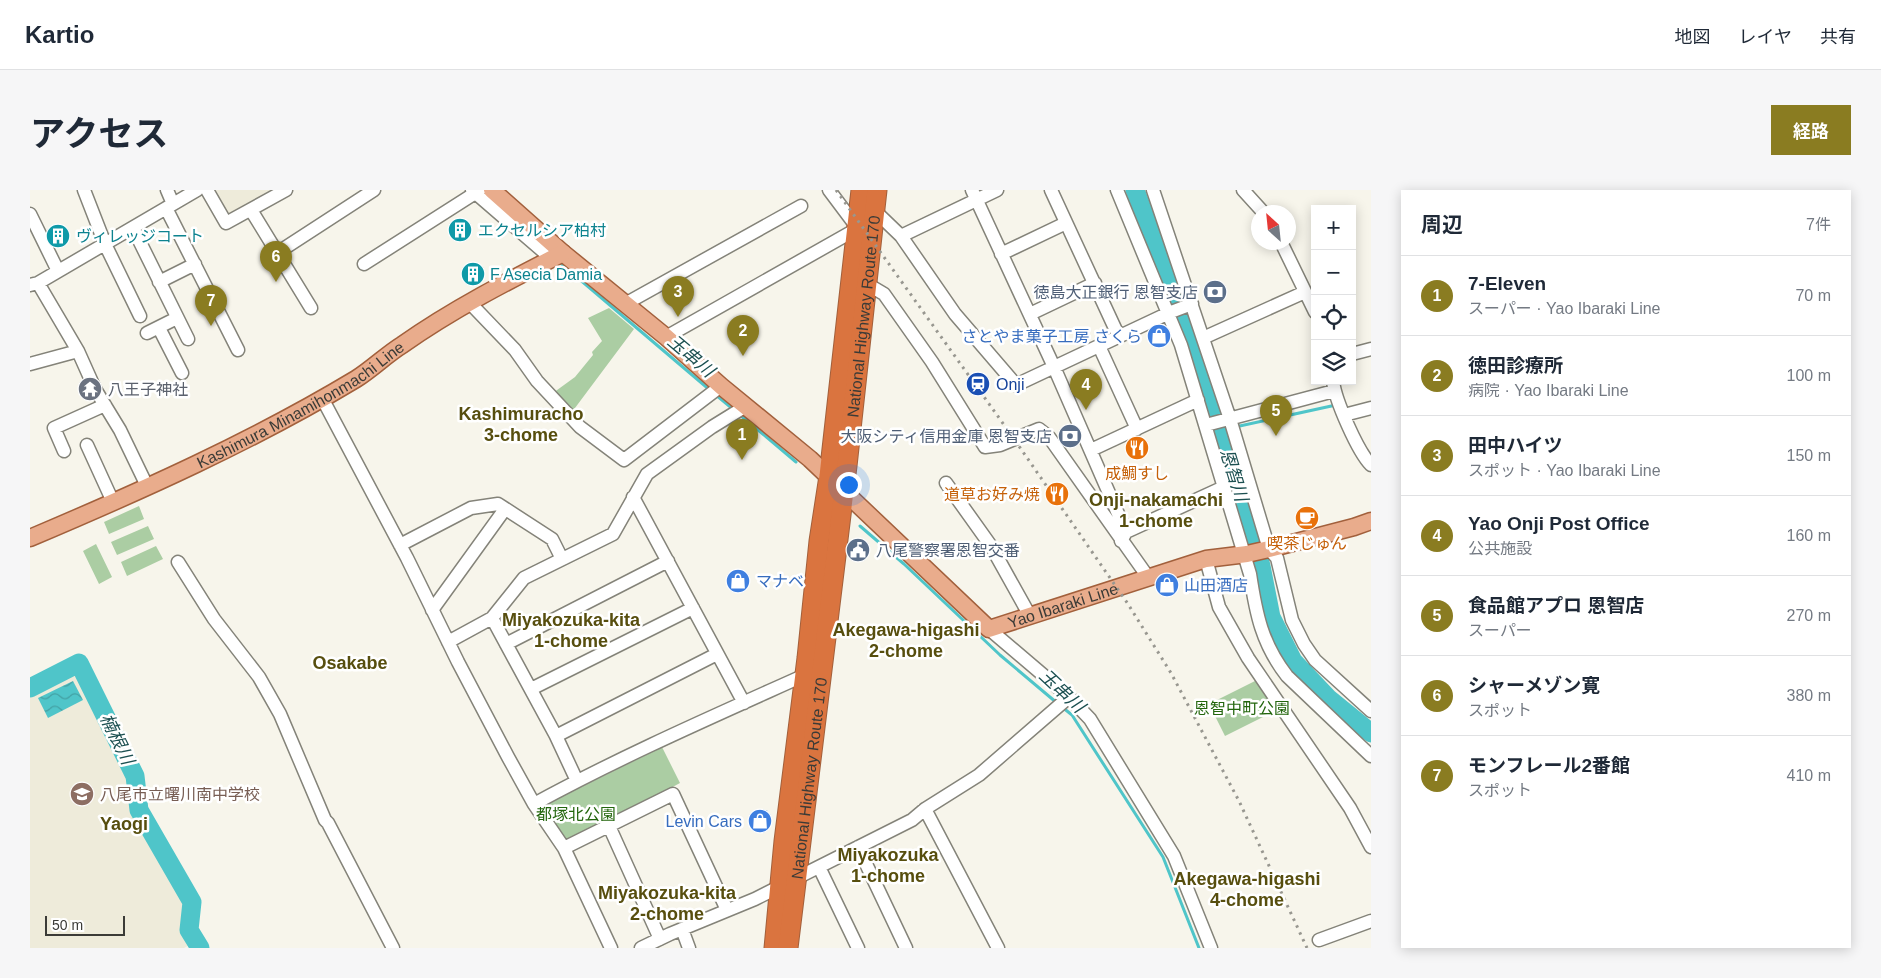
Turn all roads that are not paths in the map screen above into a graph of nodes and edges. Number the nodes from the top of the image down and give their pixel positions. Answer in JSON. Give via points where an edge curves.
{"nodes":[{"id":1,"x":84,"y":190,"type":"edge"},
{"id":2,"x":167,"y":190,"type":"edge"},
{"id":3,"x":196,"y":190,"type":"edge"},
{"id":4,"x":207,"y":190,"type":"edge"},
{"id":5,"x":286,"y":190,"type":"edge"},
{"id":6,"x":374,"y":190,"type":"edge"},
{"id":7,"x":829,"y":190,"type":"edge"},
{"id":8,"x":877,"y":190,"type":"edge"},
{"id":9,"x":997,"y":190,"type":"edge"},
{"id":10,"x":1051,"y":190,"type":"edge"},
{"id":11,"x":1117,"y":190,"type":"edge"},
{"id":12,"x":1152,"y":190,"type":"edge"},
{"id":13,"x":1243,"y":190,"type":"edge"},
{"id":14,"x":480,"y":191,"type":"edge"},
{"id":15,"x":858,"y":192,"type":"edge"},
{"id":16,"x":974,"y":195,"type":"edge"},
{"id":17,"x":1257,"y":205,"type":"edge"},
{"id":18,"x":170,"y":206,"type":"junction"},
{"id":19,"x":801,"y":206,"type":"dead end"},
{"id":20,"x":251,"y":210,"type":"junction"},
{"id":21,"x":875,"y":211,"type":"junction"},
{"id":22,"x":30,"y":214,"type":"edge"},
{"id":23,"x":1066,"y":223,"type":"junction"},
{"id":24,"x":133,"y":228,"type":"junction"},
{"id":25,"x":855,"y":228,"type":"junction"},
{"id":26,"x":901,"y":236,"type":"junction"},
{"id":27,"x":105,"y":244,"type":"junction"},
{"id":28,"x":1285,"y":250,"type":"edge"},
{"id":29,"x":277,"y":253,"type":"junction"},
{"id":30,"x":1001,"y":254,"type":"junction"},
{"id":31,"x":558,"y":256,"type":"junction"},
{"id":32,"x":194,"y":264,"type":"junction"},
{"id":33,"x":364,"y":264,"type":"dead end"},
{"id":34,"x":58,"y":271,"type":"junction"},
{"id":35,"x":859,"y":280,"type":"junction"},
{"id":36,"x":159,"y":282,"type":"junction"},
{"id":37,"x":1095,"y":283,"type":"junction"},
{"id":38,"x":34,"y":284,"type":"edge"},
{"id":39,"x":1305,"y":292,"type":"junction"},
{"id":40,"x":469,"y":302,"type":"junction"},
{"id":41,"x":625,"y":304,"type":"junction"},
{"id":42,"x":1192,"y":304,"type":"junction"},
{"id":43,"x":1311,"y":304,"type":"edge"},
{"id":44,"x":311,"y":308,"type":"dead end"},
{"id":45,"x":1169,"y":313,"type":"junction"},
{"id":46,"x":1030,"y":314,"type":"junction"},
{"id":47,"x":140,"y":316,"type":"dead end"},
{"id":48,"x":177,"y":318,"type":"junction"},
{"id":49,"x":666,"y":337,"type":"junction"},
{"id":50,"x":1119,"y":337,"type":"junction"},
{"id":51,"x":1203,"y":338,"type":"junction"},
{"id":52,"x":188,"y":339,"type":"dead end"},
{"id":53,"x":1099,"y":346,"type":"junction"},
{"id":54,"x":1371,"y":349,"type":"edge"},
{"id":55,"x":238,"y":350,"type":"dead end"},
{"id":56,"x":78,"y":351,"type":"junction"},
{"id":57,"x":1356,"y":353,"type":"edge"},
{"id":58,"x":30,"y":364,"type":"edge"},
{"id":59,"x":1054,"y":367,"type":"junction"},
{"id":60,"x":182,"y":373,"type":"dead end"},
{"id":61,"x":721,"y":386,"type":"junction"},
{"id":62,"x":1334,"y":386,"type":"edge"},
{"id":63,"x":322,"y":398,"type":"junction"},
{"id":64,"x":1198,"y":400,"type":"junction"},
{"id":65,"x":105,"y":405,"type":"junction"},
{"id":66,"x":746,"y":406,"type":"junction"},
{"id":67,"x":1371,"y":408,"type":"edge"},
{"id":68,"x":1344,"y":415,"type":"junction"},
{"id":69,"x":1230,"y":419,"type":"junction"},
{"id":70,"x":1207,"y":425,"type":"junction"},
{"id":71,"x":1137,"y":429,"type":"junction"},
{"id":72,"x":87,"y":445,"type":"dead end"},
{"id":73,"x":1091,"y":450,"type":"junction"},
{"id":74,"x":64,"y":451,"type":"dead end"},
{"id":75,"x":1371,"y":465,"type":"edge"},
{"id":76,"x":829,"y":476,"type":"junction"},
{"id":77,"x":946,"y":483,"type":"dead end"},
{"id":78,"x":146,"y":486,"type":"junction"},
{"id":79,"x":1224,"y":487,"type":"junction"},
{"id":80,"x":843,"y":491,"type":"junction"},
{"id":81,"x":634,"y":497,"type":"junction"},
{"id":82,"x":113,"y":502,"type":"junction"},
{"id":83,"x":505,"y":508,"type":"junction"},
{"id":84,"x":1371,"y":521,"type":"edge"},
{"id":85,"x":1124,"y":536,"type":"junction"},
{"id":86,"x":30,"y":538,"type":"edge"},
{"id":87,"x":400,"y":544,"type":"junction"},
{"id":88,"x":1267,"y":550,"type":"junction"},
{"id":89,"x":1245,"y":554,"type":"junction"},
{"id":90,"x":562,"y":559,"type":"junction"},
{"id":91,"x":1206,"y":559,"type":"junction"},
{"id":92,"x":178,"y":562,"type":"dead end"},
{"id":93,"x":668,"y":562,"type":"junction"},
{"id":94,"x":1148,"y":577,"type":"junction"},
{"id":95,"x":693,"y":608,"type":"junction"},
{"id":96,"x":432,"y":610,"type":"junction"},
{"id":97,"x":1030,"y":616,"type":"junction"},
{"id":98,"x":492,"y":618,"type":"junction"},
{"id":99,"x":989,"y":629,"type":"junction"},
{"id":100,"x":448,"y":642,"type":"junction"},
{"id":101,"x":506,"y":644,"type":"junction"},
{"id":102,"x":717,"y":654,"type":"junction"},
{"id":103,"x":1315,"y":660,"type":"junction"},
{"id":104,"x":805,"y":675,"type":"junction"},
{"id":105,"x":530,"y":689,"type":"junction"},
{"id":106,"x":1069,"y":697,"type":"junction"},
{"id":107,"x":744,"y":703,"type":"junction"},
{"id":108,"x":1371,"y":711,"type":"edge"},
{"id":109,"x":1371,"y":720,"type":"edge"},
{"id":110,"x":556,"y":736,"type":"junction"},
{"id":111,"x":1371,"y":756,"type":"edge"},
{"id":112,"x":577,"y":780,"type":"junction"},
{"id":113,"x":534,"y":804,"type":"junction"},
{"id":114,"x":925,"y":809,"type":"junction"},
{"id":115,"x":609,"y":826,"type":"junction"},
{"id":116,"x":858,"y":847,"type":"junction"},
{"id":117,"x":1371,"y":847,"type":"edge"},
{"id":118,"x":564,"y":848,"type":"junction"},
{"id":119,"x":819,"y":867,"type":"junction"},
{"id":120,"x":798,"y":878,"type":"junction"},
{"id":121,"x":780,"y":886,"type":"junction"},
{"id":122,"x":727,"y":910,"type":"junction"},
{"id":123,"x":1371,"y":920,"type":"edge"},
{"id":124,"x":682,"y":929,"type":"junction"},
{"id":125,"x":660,"y":939,"type":"junction"},
{"id":126,"x":1319,"y":940,"type":"dead end"},
{"id":127,"x":393,"y":948,"type":"edge"},
{"id":128,"x":611,"y":948,"type":"edge"},
{"id":129,"x":641,"y":948,"type":"edge"},
{"id":130,"x":689,"y":948,"type":"edge"},
{"id":131,"x":774,"y":948,"type":"edge"},
{"id":132,"x":788,"y":948,"type":"edge"},
{"id":133,"x":858,"y":948,"type":"edge"},
{"id":134,"x":906,"y":948,"type":"edge"},
{"id":135,"x":998,"y":948,"type":"edge"},
{"id":136,"x":1211,"y":948,"type":"edge"}],
"edges":[{"from":1,"to":27,"type":"street"},
{"from":2,"to":18,"type":"street"},
{"from":3,"to":18,"type":"street"},
{"from":4,"to":20,"type":"street","via":[[226,223]]},
{"from":5,"to":20,"type":"street"},
{"from":6,"to":29,"type":"street"},
{"from":7,"to":25,"type":"street"},
{"from":8,"to":21,"type":"highway","name":"National Highway Route 170"},
{"from":9,"to":16,"type":"street"},
{"from":10,"to":23,"type":"street"},
{"from":11,"to":45,"type":"street"},
{"from":12,"to":42,"type":"street"},
{"from":13,"to":17,"type":"street"},
{"from":14,"to":31,"type":"main road","name":"Yao Ibaraki Line"},
{"from":14,"to":33,"type":"street"},
{"from":15,"to":25,"type":"highway","name":"National Highway Route 170"},
{"from":16,"to":26,"type":"street"},
{"from":16,"to":30,"type":"street"},
{"from":18,"to":24,"type":"street"},
{"from":18,"to":32,"type":"street"},
{"from":19,"to":41,"type":"street"},
{"from":20,"to":29,"type":"street"},
{"from":21,"to":26,"type":"street"},
{"from":21,"to":35,"type":"highway","name":"National Highway Route 170"},
{"from":22,"to":34,"type":"street"},
{"from":23,"to":30,"type":"street"},
{"from":23,"to":37,"type":"street"},
{"from":24,"to":27,"type":"street"},
{"from":24,"to":36,"type":"street"},
{"from":25,"to":35,"type":"highway","name":"National Highway Route 170"},
{"from":25,"to":49,"type":"street"},
{"from":26,"to":59,"type":"street","via":[[955,314],[1016,384]]},
{"from":27,"to":34,"type":"street"},
{"from":27,"to":47,"type":"street"},
{"from":28,"to":39,"type":"street"},
{"from":29,"to":44,"type":"street"},
{"from":30,"to":46,"type":"street"},
{"from":31,"to":40,"type":"main road","name":"Kashimura Minamihonmachi Line"},
{"from":31,"to":41,"type":"main road","name":"Yao Ibaraki Line"},
{"from":32,"to":36,"type":"street"},
{"from":32,"to":55,"type":"street"},
{"from":34,"to":38,"type":"street"},
{"from":35,"to":76,"type":"highway","name":"National Highway Route 170"},
{"from":35,"to":80,"type":"highway","name":"National Highway Route 170"},
{"from":35,"to":85,"type":"street","via":[[884,294],[932,362],[985,447],[1000,445],[1039,429],[1049,437]]},
{"from":36,"to":48,"type":"street"},
{"from":37,"to":46,"type":"street"},
{"from":37,"to":50,"type":"street"},
{"from":38,"to":56,"type":"street"},
{"from":39,"to":43,"type":"street"},
{"from":39,"to":51,"type":"street"},
{"from":40,"to":61,"type":"street","via":[[515,350],[537,381],[580,427],[624,460]]},
{"from":40,"to":63,"type":"main road","name":"Kashimura Minamihonmachi Line","via":[[358,378]]},
{"from":41,"to":49,"type":"main road","name":"Yao Ibaraki Line"},
{"from":42,"to":45,"type":"street"},
{"from":42,"to":51,"type":"street"},
{"from":45,"to":50,"type":"street"},
{"from":45,"to":64,"type":"street"},
{"from":46,"to":59,"type":"street"},
{"from":48,"to":52,"type":"street"},
{"from":48,"to":60,"type":"street","via":[[153,330]]},
{"from":49,"to":61,"type":"main road","name":"Yao Ibaraki Line"},
{"from":50,"to":53,"type":"street"},
{"from":51,"to":69,"type":"street"},
{"from":53,"to":59,"type":"street"},
{"from":53,"to":71,"type":"street"},
{"from":54,"to":57,"type":"street"},
{"from":56,"to":58,"type":"street"},
{"from":56,"to":65,"type":"street"},
{"from":59,"to":73,"type":"street"},
{"from":61,"to":66,"type":"main road","name":"Yao Ibaraki Line"},
{"from":62,"to":68,"type":"street"},
{"from":62,"to":69,"type":"street"},
{"from":63,"to":78,"type":"main road","name":"Kashimura Minamihonmachi Line"},
{"from":63,"to":87,"type":"street"},
{"from":64,"to":70,"type":"street"},
{"from":64,"to":71,"type":"street"},
{"from":65,"to":74,"type":"street","via":[[54,428]]},
{"from":65,"to":78,"type":"street"},
{"from":66,"to":76,"type":"main road","name":"Yao Ibaraki Line"},
{"from":66,"to":81,"type":"street","via":[[646,474]]},
{"from":67,"to":68,"type":"street"},
{"from":68,"to":75,"type":"street","via":[[1364,458]]},
{"from":69,"to":70,"type":"street"},
{"from":69,"to":88,"type":"street"},
{"from":70,"to":79,"type":"street"},
{"from":71,"to":73,"type":"street"},
{"from":72,"to":82,"type":"street"},
{"from":73,"to":85,"type":"street"},
{"from":76,"to":80,"type":"main road","name":"Yao Ibaraki Line"},
{"from":76,"to":104,"type":"highway","name":"National Highway Route 170"},
{"from":77,"to":97,"type":"street","via":[[991,546]]},
{"from":78,"to":82,"type":"main road","name":"Kashimura Minamihonmachi Line"},
{"from":79,"to":85,"type":"street"},
{"from":79,"to":89,"type":"street"},
{"from":80,"to":99,"type":"main road","name":"Yao Ibaraki Line"},
{"from":80,"to":120,"type":"highway","name":"National Highway Route 170"},
{"from":81,"to":90,"type":"street","via":[[612,534]]},
{"from":81,"to":93,"type":"street"},
{"from":82,"to":86,"type":"main road","name":"Kashimura Minamihonmachi Line"},
{"from":83,"to":87,"type":"street","via":[[498,504],[471,508]]},
{"from":83,"to":90,"type":"street","via":[[552,539]]},
{"from":83,"to":96,"type":"street"},
{"from":84,"to":88,"type":"main road","name":"Yao Ibaraki Line"},
{"from":85,"to":94,"type":"street"},
{"from":87,"to":96,"type":"street"},
{"from":88,"to":89,"type":"main road","name":"Yao Ibaraki Line"},
{"from":88,"to":103,"type":"street","via":[[1277,558],[1292,620]]},
{"from":89,"to":91,"type":"main road","name":"Yao Ibaraki Line"},
{"from":89,"to":111,"type":"street","via":[[1256,612],[1276,662]]},
{"from":90,"to":98,"type":"street","via":[[524,578]]},
{"from":91,"to":94,"type":"main road","name":"Yao Ibaraki Line"},
{"from":91,"to":117,"type":"street","via":[[1219,607],[1248,658],[1350,808]]},
{"from":92,"to":127,"type":"street","via":[[214,619],[260,677],[280,714],[325,820]]},
{"from":93,"to":95,"type":"street"},
{"from":93,"to":101,"type":"street"},
{"from":94,"to":97,"type":"main road","name":"Yao Ibaraki Line"},
{"from":95,"to":102,"type":"street"},
{"from":95,"to":105,"type":"street"},
{"from":96,"to":100,"type":"street"},
{"from":97,"to":99,"type":"main road","name":"Yao Ibaraki Line"},
{"from":98,"to":100,"type":"street"},
{"from":98,"to":101,"type":"street"},
{"from":99,"to":106,"type":"street"},
{"from":100,"to":113,"type":"street"},
{"from":101,"to":105,"type":"street"},
{"from":102,"to":107,"type":"street"},
{"from":102,"to":110,"type":"street"},
{"from":103,"to":108,"type":"street"},
{"from":103,"to":109,"type":"street","via":[[1320,673]]},
{"from":104,"to":107,"type":"street"},
{"from":104,"to":121,"type":"highway","name":"National Highway Route 170"},
{"from":105,"to":110,"type":"street"},
{"from":106,"to":114,"type":"street","via":[[979,776]]},
{"from":106,"to":136,"type":"street","via":[[1090,719],[1174,856]]},
{"from":107,"to":112,"type":"street"},
{"from":110,"to":112,"type":"street"},
{"from":112,"to":113,"type":"street"},
{"from":113,"to":118,"type":"street"},
{"from":114,"to":116,"type":"street","via":[[912,820]]},
{"from":114,"to":135,"type":"street"},
{"from":115,"to":118,"type":"street"},
{"from":115,"to":122,"type":"street","via":[[673,794]]},
{"from":115,"to":125,"type":"street"},
{"from":116,"to":119,"type":"street"},
{"from":116,"to":134,"type":"street"},
{"from":118,"to":128,"type":"street"},
{"from":119,"to":120,"type":"street"},
{"from":119,"to":133,"type":"street"},
{"from":120,"to":121,"type":"street"},
{"from":120,"to":132,"type":"highway","name":"National Highway Route 170"},
{"from":121,"to":122,"type":"street"},
{"from":121,"to":131,"type":"highway","name":"National Highway Route 170"},
{"from":122,"to":124,"type":"street"},
{"from":123,"to":126,"type":"street"},
{"from":124,"to":125,"type":"street"},
{"from":124,"to":130,"type":"street"},
{"from":125,"to":129,"type":"street"}]}
